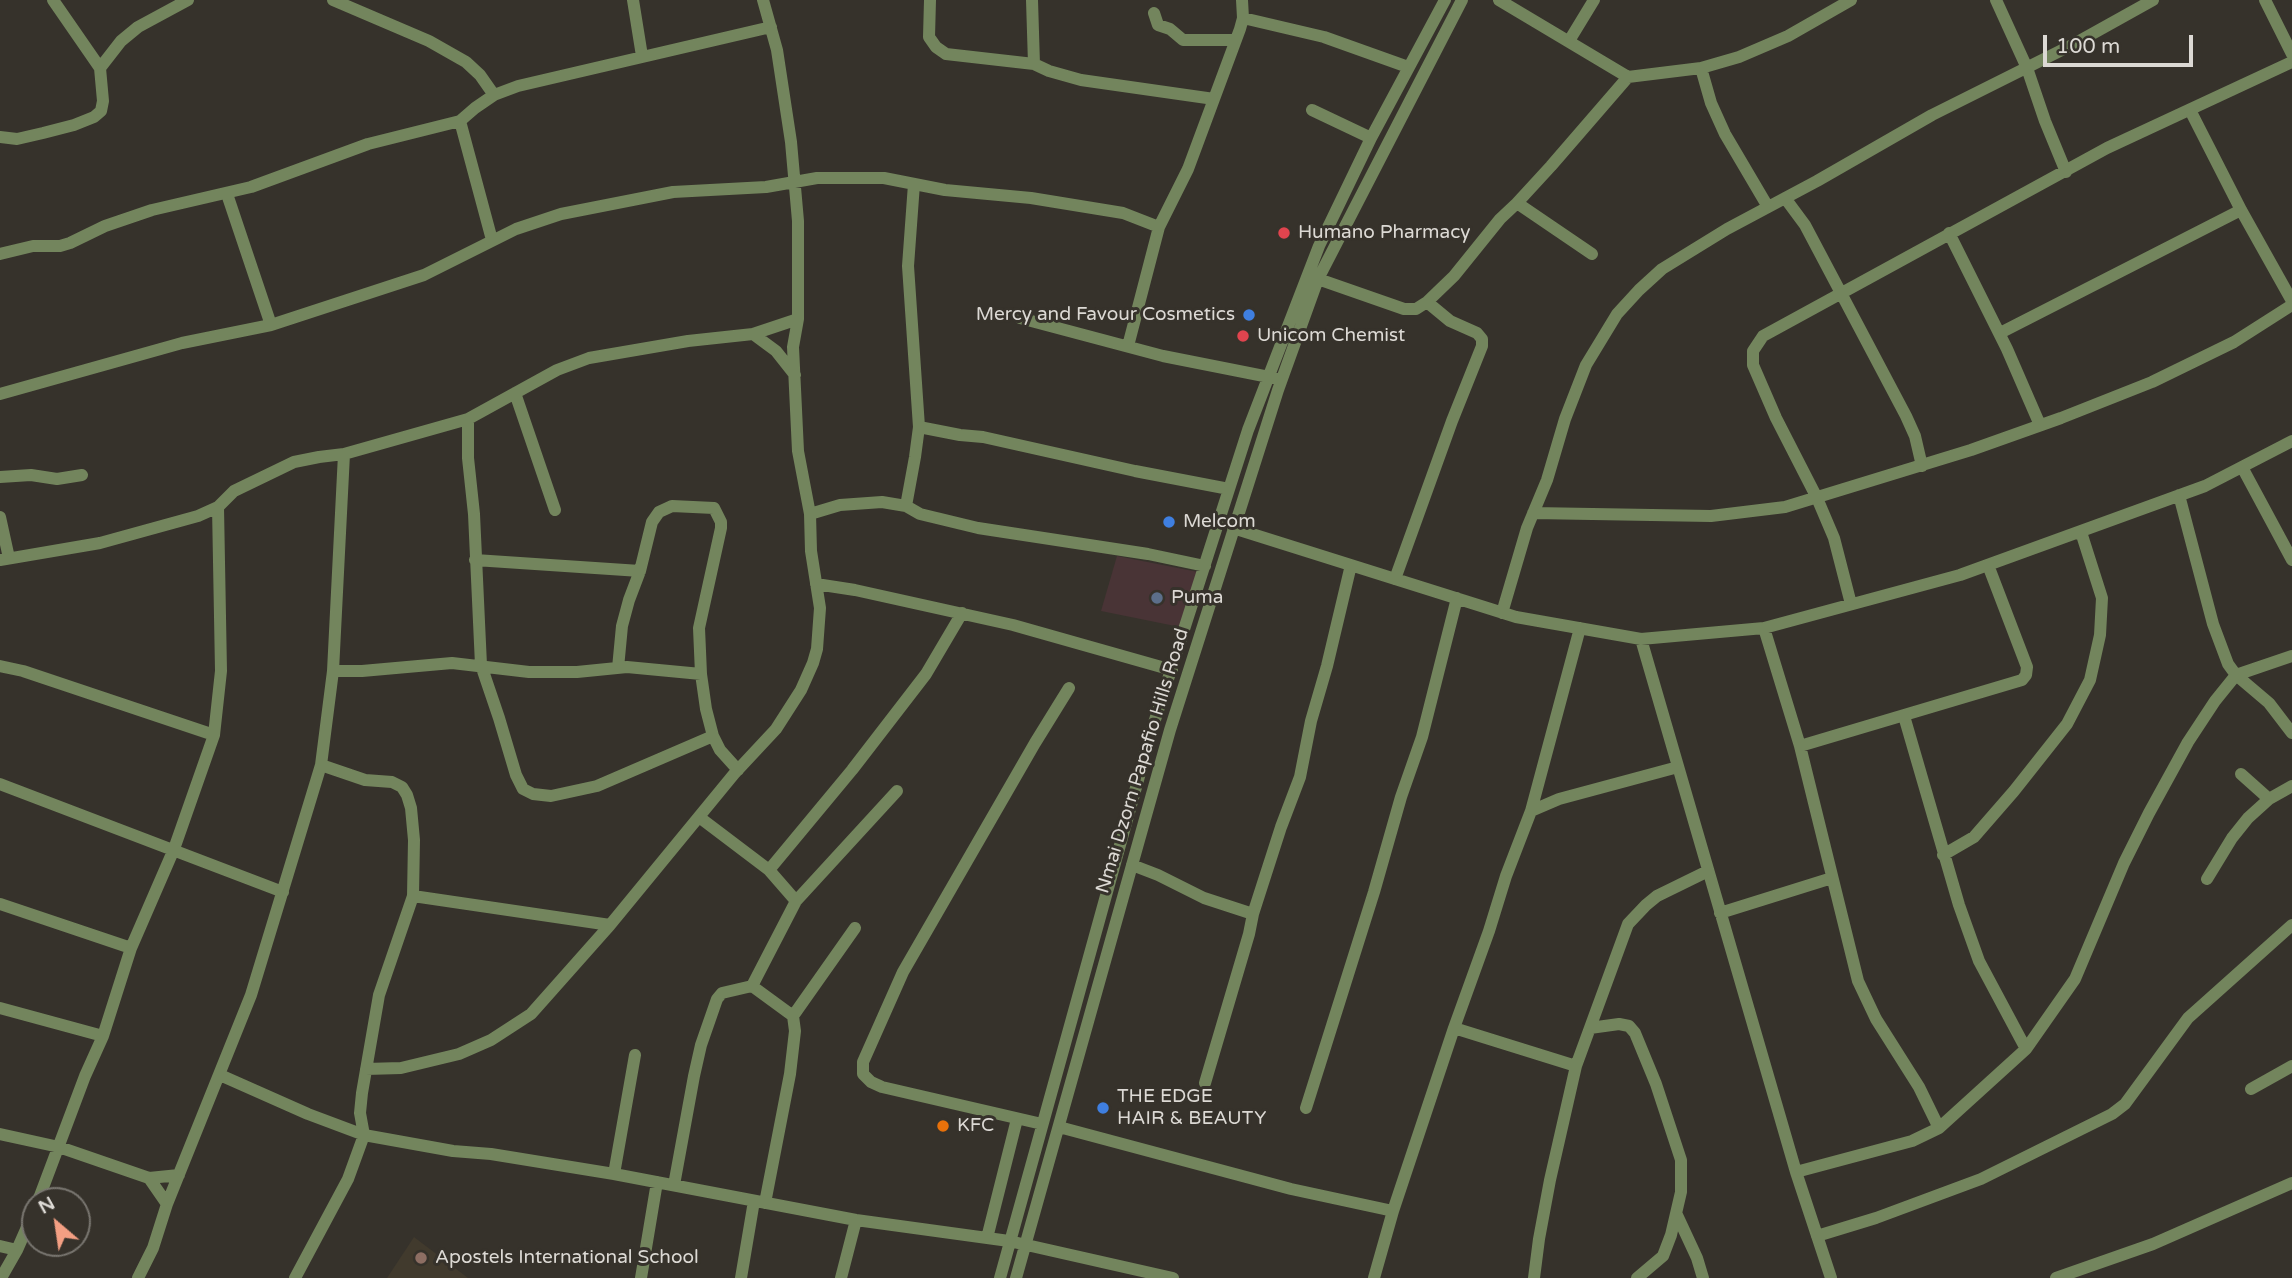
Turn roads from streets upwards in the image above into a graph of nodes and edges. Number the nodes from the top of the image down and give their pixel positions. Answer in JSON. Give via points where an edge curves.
{"nodes":[{"id":1,"x":52,"y":0,"type":"edge"},
{"id":2,"x":188,"y":0,"type":"edge"},
{"id":3,"x":334,"y":0,"type":"edge"},
{"id":4,"x":633,"y":0,"type":"edge"},
{"id":5,"x":763,"y":0,"type":"edge"},
{"id":6,"x":930,"y":0,"type":"edge"},
{"id":7,"x":1032,"y":0,"type":"edge"},
{"id":8,"x":1242,"y":0,"type":"edge"},
{"id":9,"x":1445,"y":0,"type":"edge"},
{"id":10,"x":1462,"y":0,"type":"edge"},
{"id":11,"x":1500,"y":0,"type":"edge"},
{"id":12,"x":1594,"y":0,"type":"edge"},
{"id":13,"x":2154,"y":0,"type":"edge"},
{"id":14,"x":2265,"y":0,"type":"edge"},
{"id":15,"x":1849,"y":1,"type":"edge"},
{"id":16,"x":2000,"y":2,"type":"edge"},
{"id":17,"x":1154,"y":13,"type":"dead end"},
{"id":18,"x":1242,"y":18,"type":"junction"},
{"id":19,"x":771,"y":27,"type":"junction"},
{"id":20,"x":1236,"y":40,"type":"junction"},
{"id":21,"x":1569,"y":41,"type":"junction"},
{"id":22,"x":2292,"y":54,"type":"edge"},
{"id":23,"x":642,"y":56,"type":"junction"},
{"id":24,"x":2292,"y":62,"type":"edge"},
{"id":25,"x":1034,"y":64,"type":"junction"},
{"id":26,"x":1408,"y":67,"type":"junction"},
{"id":27,"x":100,"y":68,"type":"junction"},
{"id":28,"x":1701,"y":68,"type":"junction"},
{"id":29,"x":2027,"y":68,"type":"junction"},
{"id":30,"x":1628,"y":78,"type":"junction"},
{"id":31,"x":494,"y":95,"type":"junction"},
{"id":32,"x":1214,"y":99,"type":"junction"},
{"id":33,"x":1311,"y":110,"type":"dead end"},
{"id":34,"x":2190,"y":110,"type":"junction"},
{"id":35,"x":460,"y":121,"type":"junction"},
{"id":36,"x":0,"y":137,"type":"edge"},
{"id":37,"x":1371,"y":138,"type":"junction"},
{"id":38,"x":2066,"y":172,"type":"junction"},
{"id":39,"x":794,"y":182,"type":"junction"},
{"id":40,"x":914,"y":184,"type":"junction"},
{"id":41,"x":227,"y":194,"type":"junction"},
{"id":42,"x":1785,"y":198,"type":"junction"},
{"id":43,"x":1517,"y":203,"type":"junction"},
{"id":44,"x":1768,"y":207,"type":"junction"},
{"id":45,"x":2241,"y":210,"type":"junction"},
{"id":46,"x":1159,"y":227,"type":"junction"},
{"id":47,"x":1949,"y":233,"type":"junction"},
{"id":48,"x":492,"y":240,"type":"junction"},
{"id":49,"x":0,"y":254,"type":"edge"},
{"id":50,"x":1592,"y":254,"type":"dead end"},
{"id":51,"x":1318,"y":279,"type":"junction"},
{"id":52,"x":1841,"y":292,"type":"junction"},
{"id":53,"x":1427,"y":302,"type":"junction"},
{"id":54,"x":2292,"y":303,"type":"edge"},
{"id":55,"x":1020,"y":318,"type":"dead end"},
{"id":56,"x":798,"y":319,"type":"junction"},
{"id":57,"x":271,"y":326,"type":"junction"},
{"id":58,"x":2000,"y":333,"type":"junction"},
{"id":59,"x":754,"y":334,"type":"junction"},
{"id":60,"x":1128,"y":346,"type":"junction"},
{"id":61,"x":795,"y":374,"type":"junction"},
{"id":62,"x":1267,"y":377,"type":"junction"},
{"id":63,"x":1281,"y":380,"type":"junction"},
{"id":64,"x":515,"y":393,"type":"junction"},
{"id":65,"x":0,"y":394,"type":"edge"},
{"id":66,"x":468,"y":419,"type":"junction"},
{"id":67,"x":2040,"y":425,"type":"junction"},
{"id":68,"x":919,"y":427,"type":"junction"},
{"id":69,"x":2292,"y":441,"type":"edge"},
{"id":70,"x":344,"y":454,"type":"junction"},
{"id":71,"x":1922,"y":466,"type":"junction"},
{"id":72,"x":2242,"y":467,"type":"junction"},
{"id":73,"x":82,"y":475,"type":"dead end"},
{"id":74,"x":0,"y":477,"type":"edge"},
{"id":75,"x":1229,"y":489,"type":"junction"},
{"id":76,"x":2179,"y":495,"type":"junction"},
{"id":77,"x":1817,"y":498,"type":"junction"},
{"id":78,"x":906,"y":506,"type":"junction"},
{"id":79,"x":218,"y":507,"type":"junction"},
{"id":80,"x":555,"y":510,"type":"dead end"},
{"id":81,"x":1534,"y":513,"type":"junction"},
{"id":82,"x":810,"y":514,"type":"junction"},
{"id":83,"x":0,"y":517,"type":"edge"},
{"id":84,"x":1233,"y":528,"type":"junction"},
{"id":85,"x":2081,"y":532,"type":"junction"},
{"id":86,"x":4,"y":559,"type":"edge"},
{"id":87,"x":2292,"y":559,"type":"edge"},
{"id":88,"x":475,"y":560,"type":"junction"},
{"id":89,"x":1351,"y":565,"type":"junction"},
{"id":90,"x":1987,"y":565,"type":"junction"},
{"id":91,"x":1205,"y":566,"type":"junction"},
{"id":92,"x":640,"y":571,"type":"junction"},
{"id":93,"x":1395,"y":579,"type":"junction"},
{"id":94,"x":816,"y":584,"type":"junction"},
{"id":95,"x":1457,"y":598,"type":"junction"},
{"id":96,"x":1851,"y":604,"type":"junction"},
{"id":97,"x":1502,"y":613,"type":"junction"},
{"id":98,"x":962,"y":614,"type":"junction"},
{"id":99,"x":1580,"y":628,"type":"junction"},
{"id":100,"x":1764,"y":628,"type":"junction"},
{"id":101,"x":1641,"y":639,"type":"junction"},
{"id":102,"x":2292,"y":656,"type":"edge"},
{"id":103,"x":481,"y":665,"type":"junction"},
{"id":104,"x":0,"y":666,"type":"edge"},
{"id":105,"x":618,"y":668,"type":"junction"},
{"id":106,"x":1172,"y":670,"type":"junction"},
{"id":107,"x":333,"y":671,"type":"junction"},
{"id":108,"x":701,"y":674,"type":"junction"},
{"id":109,"x":2236,"y":675,"type":"junction"},
{"id":110,"x":1069,"y":688,"type":"dead end"},
{"id":111,"x":1904,"y":716,"type":"junction"},
{"id":112,"x":2292,"y":733,"type":"edge"},
{"id":113,"x":214,"y":735,"type":"junction"},
{"id":114,"x":713,"y":736,"type":"junction"},
{"id":115,"x":1800,"y":746,"type":"junction"},
{"id":116,"x":321,"y":765,"type":"junction"},
{"id":117,"x":1678,"y":767,"type":"junction"},
{"id":118,"x":738,"y":770,"type":"junction"},
{"id":119,"x":2241,"y":774,"type":"dead end"},
{"id":120,"x":0,"y":784,"type":"edge"},
{"id":121,"x":2292,"y":786,"type":"edge"},
{"id":122,"x":897,"y":791,"type":"dead end"},
{"id":123,"x":2269,"y":799,"type":"junction"},
{"id":124,"x":1531,"y":811,"type":"junction"},
{"id":125,"x":699,"y":817,"type":"junction"},
{"id":126,"x":174,"y":849,"type":"junction"},
{"id":127,"x":1943,"y":855,"type":"junction"},
{"id":128,"x":1132,"y":865,"type":"junction"},
{"id":129,"x":769,"y":870,"type":"junction"},
{"id":130,"x":1708,"y":870,"type":"junction"},
{"id":131,"x":1832,"y":878,"type":"junction"},
{"id":132,"x":2207,"y":879,"type":"dead end"},
{"id":133,"x":283,"y":892,"type":"junction"},
{"id":134,"x":413,"y":896,"type":"junction"},
{"id":135,"x":796,"y":901,"type":"junction"},
{"id":136,"x":0,"y":904,"type":"edge"},
{"id":137,"x":1720,"y":913,"type":"junction"},
{"id":138,"x":1252,"y":914,"type":"junction"},
{"id":139,"x":610,"y":925,"type":"junction"},
{"id":140,"x":2292,"y":925,"type":"edge"},
{"id":141,"x":855,"y":928,"type":"dead end"},
{"id":142,"x":131,"y":948,"type":"junction"},
{"id":143,"x":752,"y":986,"type":"junction"},
{"id":144,"x":0,"y":1009,"type":"edge"},
{"id":145,"x":793,"y":1016,"type":"junction"},
{"id":146,"x":1454,"y":1028,"type":"junction"},
{"id":147,"x":1590,"y":1028,"type":"junction"},
{"id":148,"x":103,"y":1036,"type":"junction"},
{"id":149,"x":2026,"y":1048,"type":"junction"},
{"id":150,"x":635,"y":1055,"type":"dead end"},
{"id":151,"x":1576,"y":1066,"type":"junction"},
{"id":152,"x":2292,"y":1066,"type":"edge"},
{"id":153,"x":366,"y":1069,"type":"junction"},
{"id":154,"x":220,"y":1075,"type":"junction"},
{"id":155,"x":1205,"y":1083,"type":"dead end"},
{"id":156,"x":2251,"y":1089,"type":"dead end"},
{"id":157,"x":1306,"y":1108,"type":"dead end"},
{"id":158,"x":1017,"y":1119,"type":"junction"},
{"id":159,"x":1042,"y":1124,"type":"junction"},
{"id":160,"x":1059,"y":1127,"type":"junction"},
{"id":161,"x":1938,"y":1128,"type":"junction"},
{"id":162,"x":0,"y":1134,"type":"edge"},
{"id":163,"x":364,"y":1135,"type":"junction"},
{"id":164,"x":60,"y":1147,"type":"junction"},
{"id":165,"x":1796,"y":1172,"type":"junction"},
{"id":166,"x":614,"y":1174,"type":"junction"},
{"id":167,"x":179,"y":1175,"type":"junction"},
{"id":168,"x":149,"y":1178,"type":"junction"},
{"id":169,"x":657,"y":1182,"type":"junction"},
{"id":170,"x":2292,"y":1183,"type":"edge"},
{"id":171,"x":674,"y":1185,"type":"junction"},
{"id":172,"x":44,"y":1187,"type":"edge"},
{"id":173,"x":760,"y":1202,"type":"junction"},
{"id":174,"x":167,"y":1204,"type":"junction"},
{"id":175,"x":1393,"y":1212,"type":"junction"},
{"id":176,"x":1677,"y":1215,"type":"junction"},
{"id":177,"x":856,"y":1220,"type":"junction"},
{"id":178,"x":1817,"y":1236,"type":"junction"},
{"id":179,"x":987,"y":1238,"type":"junction"},
{"id":180,"x":21,"y":1241,"type":"edge"},
{"id":181,"x":1009,"y":1241,"type":"junction"},
{"id":182,"x":1025,"y":1245,"type":"junction"},
{"id":183,"x":0,"y":1246,"type":"edge"},
{"id":184,"x":17,"y":1250,"type":"junction"},
{"id":185,"x":1,"y":1278,"type":"edge"},
{"id":186,"x":138,"y":1278,"type":"edge"},
{"id":187,"x":295,"y":1278,"type":"edge"},
{"id":188,"x":641,"y":1278,"type":"edge"},
{"id":189,"x":741,"y":1278,"type":"edge"},
{"id":190,"x":841,"y":1278,"type":"edge"},
{"id":191,"x":1000,"y":1278,"type":"edge"},
{"id":192,"x":1016,"y":1278,"type":"edge"},
{"id":193,"x":1173,"y":1278,"type":"edge"},
{"id":194,"x":1374,"y":1278,"type":"edge"},
{"id":195,"x":1534,"y":1278,"type":"edge"},
{"id":196,"x":1637,"y":1278,"type":"edge"},
{"id":197,"x":1703,"y":1278,"type":"edge"},
{"id":198,"x":1831,"y":1278,"type":"edge"},
{"id":199,"x":2056,"y":1278,"type":"edge"}],
"edges":[{"from":1,"to":27,"type":"street"},
{"from":2,"to":27,"type":"street","via":[[138,27]]},
{"from":3,"to":31,"type":"street","via":[[466,62]]},
{"from":4,"to":23,"type":"street"},
{"from":5,"to":19,"type":"street"},
{"from":6,"to":25,"type":"street","via":[[929,37],[946,54]]},
{"from":7,"to":25,"type":"street"},
{"from":8,"to":18,"type":"street"},
{"from":9,"to":26,"type":"street","name":"Nmai Dzorn Papafio Hills Road"},
{"from":10,"to":51,"type":"street","name":"Nmai Dzorn Papafio Hills Road"},
{"from":11,"to":21,"type":"street"},
{"from":12,"to":21,"type":"street"},
{"from":13,"to":29,"type":"street"},
{"from":14,"to":22,"type":"street"},
{"from":15,"to":28,"type":"street","via":[[1787,36]]},
{"from":16,"to":29,"type":"street"},
{"from":17,"to":20,"type":"street","via":[[1158,24],[1183,40]]},
{"from":18,"to":20,"type":"street"},
{"from":18,"to":26,"type":"street","via":[[1324,37]]},
{"from":19,"to":23,"type":"street"},
{"from":19,"to":39,"type":"street"},
{"from":20,"to":32,"type":"street"},
{"from":21,"to":30,"type":"street"},
{"from":23,"to":31,"type":"street"},
{"from":24,"to":34,"type":"street"},
{"from":25,"to":32,"type":"street","via":[[1081,80]]},
{"from":26,"to":37,"type":"street","name":"Nmai Dzorn Papafio Hills Road"},
{"from":27,"to":36,"type":"street","via":[[103,101],[98,114],[43,133],[17,139]]},
{"from":28,"to":30,"type":"street"},
{"from":28,"to":44,"type":"street","via":[[1725,134]]},
{"from":29,"to":38,"type":"street"},
{"from":29,"to":42,"type":"street"},
{"from":30,"to":43,"type":"street"},
{"from":31,"to":35,"type":"street"},
{"from":32,"to":46,"type":"street","via":[[1188,169]]},
{"from":33,"to":37,"type":"street"},
{"from":34,"to":38,"type":"street"},
{"from":34,"to":45,"type":"street"},
{"from":35,"to":41,"type":"street","via":[[368,144]]},
{"from":35,"to":48,"type":"street"},
{"from":37,"to":62,"type":"street","name":"Nmai Dzorn Papafio Hills Road","via":[[1319,246]]},
{"from":38,"to":47,"type":"street"},
{"from":39,"to":40,"type":"street","via":[[884,178]]},
{"from":39,"to":48,"type":"street","via":[[673,192],[561,214]]},
{"from":39,"to":56,"type":"street"},
{"from":40,"to":46,"type":"street","via":[[1123,213]]},
{"from":40,"to":68,"type":"street","via":[[908,266]]},
{"from":41,"to":49,"type":"street","via":[[152,210],[60,246],[33,246]]},
{"from":41,"to":57,"type":"street"},
{"from":42,"to":44,"type":"street"},
{"from":42,"to":52,"type":"street"},
{"from":43,"to":50,"type":"street"},
{"from":43,"to":53,"type":"street"},
{"from":44,"to":81,"type":"street","via":[[1662,269],[1617,314],[1586,365]]},
{"from":45,"to":54,"type":"street"},
{"from":45,"to":58,"type":"street"},
{"from":46,"to":60,"type":"street"},
{"from":47,"to":52,"type":"street"},
{"from":47,"to":58,"type":"street"},
{"from":48,"to":57,"type":"street","via":[[424,275]]},
{"from":51,"to":53,"type":"street","via":[[1404,309]]},
{"from":51,"to":63,"type":"street","name":"Nmai Dzorn Papafio Hills Road"},
{"from":52,"to":71,"type":"street","via":[[1906,416]]},
{"from":52,"to":77,"type":"street","via":[[1763,336],[1753,351],[1753,365],[1767,399]]},
{"from":53,"to":93,"type":"street","via":[[1450,321],[1477,333],[1482,346]]},
{"from":54,"to":67,"type":"street","via":[[2201,360]]},
{"from":55,"to":60,"type":"street"},
{"from":56,"to":59,"type":"street"},
{"from":56,"to":61,"type":"street"},
{"from":57,"to":65,"type":"street","via":[[181,343]]},
{"from":58,"to":67,"type":"street"},
{"from":59,"to":61,"type":"street"},
{"from":59,"to":64,"type":"street","via":[[589,358]]},
{"from":60,"to":62,"type":"street"},
{"from":61,"to":82,"type":"street","via":[[798,451]]},
{"from":62,"to":63,"type":"street"},
{"from":62,"to":75,"type":"street","name":"Nmai Dzorn Papafio Hills Road"},
{"from":63,"to":84,"type":"street","name":"Nmai Dzorn Papafio Hills Road"},
{"from":64,"to":66,"type":"street"},
{"from":64,"to":80,"type":"street"},
{"from":66,"to":70,"type":"street"},
{"from":66,"to":88,"type":"street"},
{"from":67,"to":71,"type":"street"},
{"from":68,"to":75,"type":"street"},
{"from":68,"to":78,"type":"street"},
{"from":69,"to":72,"type":"street"},
{"from":70,"to":79,"type":"street","via":[[294,462],[234,491]]},
{"from":70,"to":107,"type":"street"},
{"from":71,"to":77,"type":"street"},
{"from":72,"to":76,"type":"street"},
{"from":72,"to":87,"type":"street"},
{"from":73,"to":74,"type":"street"},
{"from":75,"to":91,"type":"street","name":"Nmai Dzorn Papafio Hills Road"},
{"from":76,"to":85,"type":"street"},
{"from":76,"to":109,"type":"street","via":[[2213,624]]},
{"from":77,"to":81,"type":"street","via":[[1785,507],[1711,516]]},
{"from":77,"to":96,"type":"street","via":[[1835,538]]},
{"from":78,"to":82,"type":"street","via":[[862,503]]},
{"from":78,"to":91,"type":"street","via":[[920,514],[978,528]]},
{"from":79,"to":86,"type":"street","via":[[100,543]]},
{"from":79,"to":113,"type":"street","via":[[221,671]]},
{"from":81,"to":97,"type":"street"},
{"from":82,"to":94,"type":"street"},
{"from":83,"to":86,"type":"street"},
{"from":84,"to":89,"type":"street"},
{"from":84,"to":128,"type":"street","name":"Nmai Dzorn Papafio Hills Road"},
{"from":85,"to":90,"type":"street"},
{"from":85,"to":127,"type":"street","via":[[2102,598],[2090,680],[2067,724],[2014,791],[1974,837]]},
{"from":88,"to":92,"type":"street"},
{"from":88,"to":103,"type":"street"},
{"from":89,"to":93,"type":"street"},
{"from":89,"to":138,"type":"street","via":[[1300,778]]},
{"from":90,"to":96,"type":"street"},
{"from":90,"to":111,"type":"street","via":[[2027,667],[2026,675]]},
{"from":91,"to":106,"type":"street","name":"Nmai Dzorn Papafio Hills Road"},
{"from":92,"to":105,"type":"street","via":[[622,626]]},
{"from":92,"to":108,"type":"street","via":[[652,522],[660,512],[672,506],[714,508],[718,513],[721,527],[699,628]]},
{"from":93,"to":95,"type":"street"},
{"from":94,"to":98,"type":"street"},
{"from":94,"to":118,"type":"street","via":[[820,608],[813,663],[776,729]]},
{"from":95,"to":97,"type":"street"},
{"from":95,"to":157,"type":"street","via":[[1422,737]]},
{"from":96,"to":100,"type":"street"},
{"from":97,"to":99,"type":"street"},
{"from":98,"to":106,"type":"street"},
{"from":98,"to":129,"type":"street","via":[[926,674]]},
{"from":99,"to":101,"type":"street"},
{"from":99,"to":124,"type":"street"},
{"from":100,"to":101,"type":"street"},
{"from":100,"to":115,"type":"street"},
{"from":101,"to":117,"type":"street"},
{"from":102,"to":109,"type":"street"},
{"from":103,"to":105,"type":"street","via":[[529,672]]},
{"from":103,"to":107,"type":"street"},
{"from":103,"to":114,"type":"street","via":[[516,775],[523,789],[533,794],[551,796],[597,786]]},
{"from":104,"to":113,"type":"street"},
{"from":105,"to":108,"type":"street"},
{"from":106,"to":159,"type":"street","name":"Nmai Dzorn Papafio Hills Road"},
{"from":107,"to":116,"type":"street"},
{"from":108,"to":114,"type":"street"},
{"from":109,"to":112,"type":"street","via":[[2269,703]]},
{"from":109,"to":149,"type":"street","via":[[2188,741],[2124,863],[2075,979]]},
{"from":110,"to":158,"type":"street","via":[[902,972],[863,1062],[863,1074],[882,1087]]},
{"from":111,"to":115,"type":"street"},
{"from":111,"to":127,"type":"street"},
{"from":113,"to":126,"type":"street"},
{"from":114,"to":118,"type":"street"},
{"from":115,"to":131,"type":"street"},
{"from":116,"to":133,"type":"street"},
{"from":116,"to":134,"type":"street","via":[[402,787],[411,808]]},
{"from":117,"to":124,"type":"street"},
{"from":117,"to":130,"type":"street"},
{"from":118,"to":125,"type":"street"},
{"from":119,"to":123,"type":"street"},
{"from":120,"to":126,"type":"street"},
{"from":121,"to":123,"type":"street"},
{"from":122,"to":135,"type":"street"},
{"from":123,"to":132,"type":"street","via":[[2232,838]]},
{"from":124,"to":146,"type":"street"},
{"from":125,"to":129,"type":"street"},
{"from":125,"to":139,"type":"street"},
{"from":126,"to":133,"type":"street"},
{"from":126,"to":142,"type":"street"},
{"from":127,"to":149,"type":"street","via":[[1979,961]]},
{"from":128,"to":138,"type":"street"},
{"from":128,"to":160,"type":"street","name":"Nmai Dzorn Papafio Hills Road"},
{"from":129,"to":135,"type":"street"},
{"from":130,"to":137,"type":"street"},
{"from":130,"to":147,"type":"street","via":[[1657,897],[1628,924]]},
{"from":131,"to":137,"type":"street"},
{"from":131,"to":161,"type":"street","via":[[1858,981]]},
{"from":133,"to":154,"type":"street"},
{"from":134,"to":139,"type":"street"},
{"from":134,"to":153,"type":"street","via":[[379,995]]},
{"from":135,"to":143,"type":"street"},
{"from":136,"to":142,"type":"street"},
{"from":137,"to":165,"type":"street"},
{"from":138,"to":155,"type":"street"},
{"from":139,"to":153,"type":"street","via":[[531,1014],[509,1030],[431,1062]]},
{"from":140,"to":178,"type":"street","via":[[2188,1018],[2125,1104],[2112,1114],[1981,1179]]},
{"from":141,"to":145,"type":"street"},
{"from":142,"to":148,"type":"street"},
{"from":143,"to":145,"type":"street"},
{"from":143,"to":171,"type":"street","via":[[722,993],[717,999],[699,1055]]},
{"from":144,"to":148,"type":"street"},
{"from":145,"to":173,"type":"street","via":[[790,1074]]},
{"from":146,"to":151,"type":"street"},
{"from":146,"to":175,"type":"street"},
{"from":147,"to":151,"type":"street"},
{"from":147,"to":176,"type":"street","via":[[1619,1024],[1629,1026],[1635,1034],[1681,1160]]},
{"from":148,"to":164,"type":"street"},
{"from":149,"to":161,"type":"street"},
{"from":150,"to":166,"type":"street"},
{"from":151,"to":195,"type":"street"},
{"from":152,"to":156,"type":"street"},
{"from":153,"to":163,"type":"street","via":[[360,1113]]},
{"from":154,"to":163,"type":"street"},
{"from":154,"to":167,"type":"street"},
{"from":158,"to":159,"type":"street"},
{"from":158,"to":179,"type":"street"},
{"from":159,"to":181,"type":"street","name":"Nmai Dzorn Papafio Hills Road"},
{"from":160,"to":175,"type":"street"},
{"from":160,"to":182,"type":"street","name":"Nmai Dzorn Papafio Hills Road"},
{"from":161,"to":165,"type":"street","via":[[1912,1141]]},
{"from":162,"to":164,"type":"street"},
{"from":163,"to":166,"type":"street"},
{"from":163,"to":187,"type":"street","via":[[348,1179]]},
{"from":164,"to":168,"type":"street"},
{"from":164,"to":172,"type":"street"},
{"from":165,"to":178,"type":"street"},
{"from":166,"to":169,"type":"street"},
{"from":167,"to":168,"type":"street"},
{"from":167,"to":174,"type":"street"},
{"from":168,"to":174,"type":"street"},
{"from":169,"to":171,"type":"street"},
{"from":169,"to":188,"type":"street"},
{"from":170,"to":199,"type":"street","via":[[2153,1244]]},
{"from":171,"to":173,"type":"street"},
{"from":173,"to":177,"type":"street"},
{"from":173,"to":189,"type":"street"},
{"from":174,"to":186,"type":"street"},
{"from":175,"to":194,"type":"street"},
{"from":176,"to":196,"type":"street","via":[[1663,1256]]},
{"from":176,"to":197,"type":"street"},
{"from":177,"to":179,"type":"street"},
{"from":177,"to":190,"type":"street"},
{"from":178,"to":198,"type":"street"},
{"from":179,"to":181,"type":"street"},
{"from":180,"to":184,"type":"street"},
{"from":181,"to":182,"type":"street"},
{"from":181,"to":191,"type":"street","name":"Nmai Dzorn Papafio Hills Road"},
{"from":182,"to":192,"type":"street","name":"Nmai Dzorn Papafio Hills Road"},
{"from":182,"to":193,"type":"street"},
{"from":183,"to":184,"type":"street"},
{"from":184,"to":185,"type":"street"}]}
